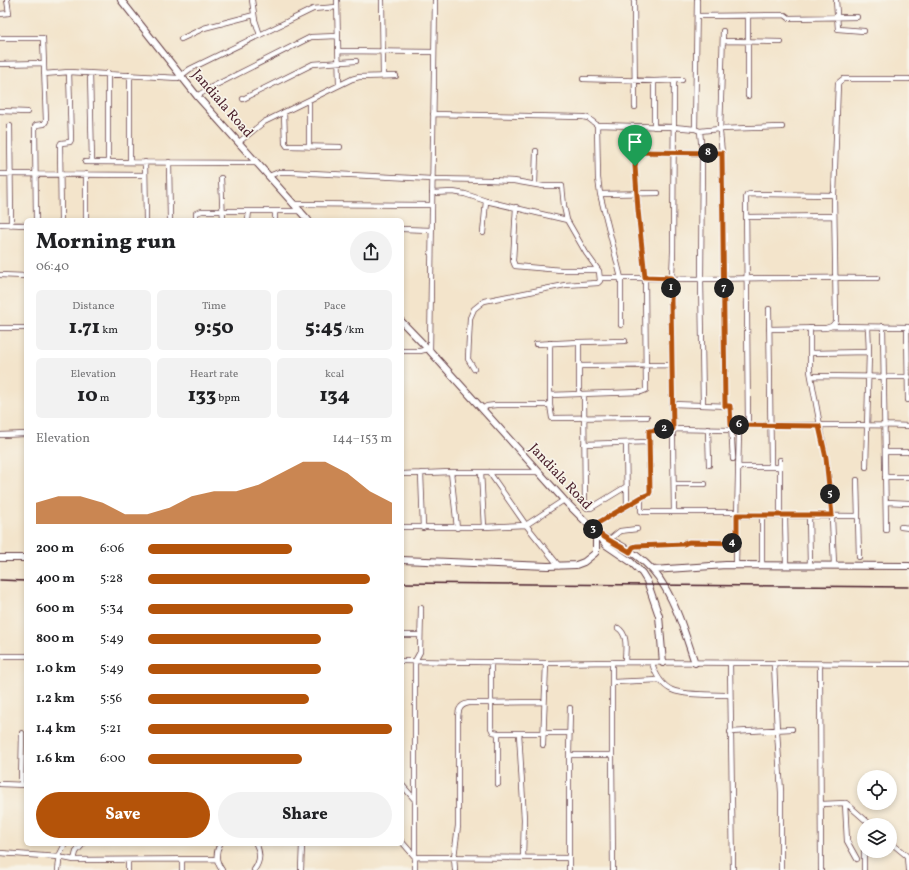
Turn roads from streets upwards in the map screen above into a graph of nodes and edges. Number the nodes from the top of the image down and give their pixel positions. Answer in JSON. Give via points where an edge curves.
{"nodes":[{"id":1,"x":7,"y":0,"type":"edge"},
{"id":2,"x":121,"y":0,"type":"edge"},
{"id":3,"x":252,"y":0,"type":"edge"},
{"id":4,"x":337,"y":0,"type":"edge"},
{"id":5,"x":382,"y":0,"type":"edge"},
{"id":6,"x":435,"y":0,"type":"edge"},
{"id":7,"x":634,"y":0,"type":"edge"},
{"id":8,"x":698,"y":0,"type":"edge"},
{"id":9,"x":836,"y":0,"type":"edge"},
{"id":10,"x":337,"y":7,"type":"junction"},
{"id":11,"x":0,"y":14,"type":"edge"},
{"id":12,"x":254,"y":14,"type":"junction"},
{"id":13,"x":748,"y":15,"type":"junction"},
{"id":14,"x":698,"y":16,"type":"junction"},
{"id":15,"x":836,"y":16,"type":"junction"},
{"id":16,"x":857,"y":17,"type":"dead end"},
{"id":17,"x":724,"y":31,"type":"dead end"},
{"id":18,"x":864,"y":31,"type":"dead end"},
{"id":19,"x":260,"y":34,"type":"junction"},
{"id":20,"x":338,"y":36,"type":"junction"},
{"id":21,"x":0,"y":38,"type":"edge"},
{"id":22,"x":181,"y":39,"type":"dead end"},
{"id":23,"x":723,"y":41,"type":"junction"},
{"id":24,"x":748,"y":41,"type":"junction"},
{"id":25,"x":781,"y":42,"type":"dead end"},
{"id":26,"x":338,"y":51,"type":"junction"},
{"id":27,"x":383,"y":52,"type":"junction"},
{"id":28,"x":434,"y":52,"type":"junction"},
{"id":29,"x":339,"y":61,"type":"junction"},
{"id":30,"x":356,"y":61,"type":"dead end"},
{"id":31,"x":44,"y":63,"type":"junction"},
{"id":32,"x":0,"y":64,"type":"edge"},
{"id":33,"x":69,"y":72,"type":"junction"},
{"id":34,"x":90,"y":73,"type":"junction"},
{"id":35,"x":44,"y":74,"type":"junction"},
{"id":36,"x":108,"y":74,"type":"junction"},
{"id":37,"x":130,"y":75,"type":"junction"},
{"id":38,"x":182,"y":76,"type":"junction"},
{"id":39,"x":383,"y":76,"type":"junction"},
{"id":40,"x":396,"y":76,"type":"dead end"},
{"id":41,"x":583,"y":79,"type":"dead end"},
{"id":42,"x":909,"y":79,"type":"edge"},
{"id":43,"x":634,"y":80,"type":"junction"},
{"id":44,"x":682,"y":80,"type":"dead end"},
{"id":45,"x":654,"y":81,"type":"junction"},
{"id":46,"x":674,"y":81,"type":"junction"},
{"id":47,"x":339,"y":85,"type":"junction"},
{"id":48,"x":197,"y":96,"type":"junction"},
{"id":49,"x":748,"y":96,"type":"dead end"},
{"id":50,"x":243,"y":99,"type":"dead end"},
{"id":51,"x":309,"y":100,"type":"junction"},
{"id":52,"x":635,"y":107,"type":"dead end"},
{"id":53,"x":0,"y":111,"type":"edge"},
{"id":54,"x":28,"y":112,"type":"dead end"},
{"id":55,"x":284,"y":112,"type":"junction"},
{"id":56,"x":433,"y":114,"type":"junction"},
{"id":57,"x":597,"y":124,"type":"junction"},
{"id":58,"x":10,"y":126,"type":"dead end"},
{"id":59,"x":638,"y":127,"type":"junction"},
{"id":60,"x":654,"y":127,"type":"junction"},
{"id":61,"x":674,"y":127,"type":"junction"},
{"id":62,"x":782,"y":127,"type":"dead end"},
{"id":63,"x":720,"y":129,"type":"junction"},
{"id":64,"x":698,"y":130,"type":"junction"},
{"id":65,"x":239,"y":142,"type":"junction"},
{"id":66,"x":309,"y":147,"type":"junction"},
{"id":67,"x":340,"y":147,"type":"dead end"},
{"id":68,"x":536,"y":151,"type":"dead end"},
{"id":69,"x":638,"y":152,"type":"junction"},
{"id":70,"x":673,"y":152,"type":"junction"},
{"id":71,"x":702,"y":153,"type":"junction"},
{"id":72,"x":722,"y":153,"type":"junction"},
{"id":73,"x":108,"y":161,"type":"junction"},
{"id":74,"x":85,"y":162,"type":"dead end"},
{"id":75,"x":92,"y":162,"type":"junction"},
{"id":76,"x":130,"y":162,"type":"junction"},
{"id":77,"x":145,"y":162,"type":"junction"},
{"id":78,"x":169,"y":162,"type":"junction"},
{"id":79,"x":257,"y":163,"type":"junction"},
{"id":80,"x":0,"y":174,"type":"edge"},
{"id":81,"x":10,"y":174,"type":"junction"},
{"id":82,"x":35,"y":174,"type":"junction"},
{"id":83,"x":60,"y":174,"type":"junction"},
{"id":84,"x":86,"y":174,"type":"junction"},
{"id":85,"x":145,"y":175,"type":"junction"},
{"id":86,"x":269,"y":176,"type":"junction"},
{"id":87,"x":221,"y":178,"type":"dead end"},
{"id":88,"x":432,"y":179,"type":"junction"},
{"id":89,"x":535,"y":184,"type":"junction"},
{"id":90,"x":432,"y":193,"type":"junction"},
{"id":91,"x":637,"y":193,"type":"junction"},
{"id":92,"x":658,"y":193,"type":"dead end"},
{"id":93,"x":600,"y":194,"type":"junction"},
{"id":94,"x":834,"y":195,"type":"junction"},
{"id":95,"x":486,"y":201,"type":"junction"},
{"id":96,"x":293,"y":204,"type":"junction"},
{"id":97,"x":432,"y":205,"type":"junction"},
{"id":98,"x":516,"y":207,"type":"junction"},
{"id":99,"x":223,"y":211,"type":"junction"},
{"id":100,"x":248,"y":211,"type":"junction"},
{"id":101,"x":275,"y":211,"type":"junction"},
{"id":102,"x":301,"y":211,"type":"junction"},
{"id":103,"x":834,"y":216,"type":"junction"},
{"id":104,"x":746,"y":217,"type":"junction"},
{"id":105,"x":36,"y":218,"type":"edge"},
{"id":106,"x":61,"y":218,"type":"edge"},
{"id":107,"x":86,"y":218,"type":"edge"},
{"id":108,"x":146,"y":218,"type":"edge"},
{"id":109,"x":170,"y":218,"type":"edge"},
{"id":110,"x":196,"y":218,"type":"edge"},
{"id":111,"x":223,"y":218,"type":"edge"},
{"id":112,"x":248,"y":218,"type":"edge"},
{"id":113,"x":275,"y":218,"type":"edge"},
{"id":114,"x":306,"y":218,"type":"edge"},
{"id":115,"x":567,"y":220,"type":"junction"},
{"id":116,"x":0,"y":224,"type":"edge"},
{"id":117,"x":11,"y":225,"type":"junction"},
{"id":118,"x":24,"y":225,"type":"edge"},
{"id":119,"x":404,"y":230,"type":"edge"},
{"id":120,"x":431,"y":230,"type":"junction"},
{"id":121,"x":483,"y":233,"type":"dead end"},
{"id":122,"x":598,"y":270,"type":"junction"},
{"id":123,"x":0,"y":275,"type":"edge"},
{"id":124,"x":24,"y":276,"type":"edge"},
{"id":125,"x":645,"y":277,"type":"junction"},
{"id":126,"x":747,"y":277,"type":"junction"},
{"id":127,"x":600,"y":278,"type":"junction"},
{"id":128,"x":622,"y":278,"type":"junction"},
{"id":129,"x":672,"y":278,"type":"junction"},
{"id":130,"x":724,"y":278,"type":"junction"},
{"id":131,"x":835,"y":278,"type":"junction"},
{"id":132,"x":877,"y":278,"type":"dead end"},
{"id":133,"x":700,"y":279,"type":"junction"},
{"id":134,"x":769,"y":309,"type":"dead end"},
{"id":135,"x":404,"y":324,"type":"edge"},
{"id":136,"x":621,"y":325,"type":"dead end"},
{"id":137,"x":832,"y":326,"type":"junction"},
{"id":138,"x":883,"y":326,"type":"junction"},
{"id":139,"x":868,"y":327,"type":"junction"},
{"id":140,"x":0,"y":328,"type":"edge"},
{"id":141,"x":24,"y":328,"type":"edge"},
{"id":142,"x":810,"y":328,"type":"junction"},
{"id":143,"x":908,"y":328,"type":"edge"},
{"id":144,"x":769,"y":329,"type":"junction"},
{"id":145,"x":625,"y":341,"type":"dead end"},
{"id":146,"x":579,"y":342,"type":"junction"},
{"id":147,"x":550,"y":343,"type":"junction"},
{"id":148,"x":536,"y":344,"type":"dead end"},
{"id":149,"x":429,"y":350,"type":"junction"},
{"id":150,"x":404,"y":351,"type":"edge"},
{"id":151,"x":868,"y":352,"type":"junction"},
{"id":152,"x":810,"y":353,"type":"junction"},
{"id":153,"x":645,"y":365,"type":"junction"},
{"id":154,"x":672,"y":365,"type":"junction"},
{"id":155,"x":579,"y":366,"type":"junction"},
{"id":156,"x":474,"y":369,"type":"dead end"},
{"id":157,"x":811,"y":376,"type":"junction"},
{"id":158,"x":867,"y":377,"type":"junction"},
{"id":159,"x":883,"y":377,"type":"junction"},
{"id":160,"x":909,"y":377,"type":"edge"},
{"id":161,"x":581,"y":394,"type":"junction"},
{"id":162,"x":550,"y":395,"type":"junction"},
{"id":163,"x":908,"y":400,"type":"dead end"},
{"id":164,"x":672,"y":404,"type":"junction"},
{"id":165,"x":550,"y":405,"type":"junction"},
{"id":166,"x":703,"y":405,"type":"junction"},
{"id":167,"x":725,"y":406,"type":"junction"},
{"id":168,"x":482,"y":409,"type":"junction"},
{"id":169,"x":647,"y":417,"type":"dead end"},
{"id":170,"x":584,"y":418,"type":"junction"},
{"id":171,"x":748,"y":425,"type":"junction"},
{"id":172,"x":770,"y":425,"type":"junction"},
{"id":173,"x":867,"y":425,"type":"junction"},
{"id":174,"x":884,"y":425,"type":"junction"},
{"id":175,"x":819,"y":426,"type":"junction"},
{"id":176,"x":909,"y":426,"type":"edge"},
{"id":177,"x":731,"y":427,"type":"junction"},
{"id":178,"x":673,"y":429,"type":"junction"},
{"id":179,"x":708,"y":429,"type":"junction"},
{"id":180,"x":739,"y":431,"type":"dead end"},
{"id":181,"x":24,"y":434,"type":"edge"},
{"id":182,"x":0,"y":435,"type":"edge"},
{"id":183,"x":649,"y":442,"type":"junction"},
{"id":184,"x":626,"y":443,"type":"junction"},
{"id":185,"x":584,"y":444,"type":"junction"},
{"id":186,"x":885,"y":452,"type":"junction"},
{"id":187,"x":909,"y":452,"type":"edge"},
{"id":188,"x":732,"y":459,"type":"dead end"},
{"id":189,"x":780,"y":460,"type":"dead end"},
{"id":190,"x":709,"y":465,"type":"dead end"},
{"id":191,"x":738,"y":467,"type":"junction"},
{"id":192,"x":770,"y":467,"type":"junction"},
{"id":193,"x":866,"y":467,"type":"dead end"},
{"id":194,"x":780,"y":468,"type":"junction"},
{"id":195,"x":451,"y":472,"type":"junction"},
{"id":196,"x":481,"y":472,"type":"junction"},
{"id":197,"x":489,"y":472,"type":"junction"},
{"id":198,"x":538,"y":472,"type":"junction"},
{"id":199,"x":421,"y":473,"type":"junction"},
{"id":200,"x":404,"y":474,"type":"edge"},
{"id":201,"x":885,"y":477,"type":"junction"},
{"id":202,"x":909,"y":477,"type":"edge"},
{"id":203,"x":857,"y":480,"type":"dead end"},
{"id":204,"x":674,"y":484,"type":"junction"},
{"id":205,"x":705,"y":484,"type":"dead end"},
{"id":206,"x":627,"y":486,"type":"junction"},
{"id":207,"x":640,"y":498,"type":"junction"},
{"id":208,"x":564,"y":500,"type":"junction"},
{"id":209,"x":886,"y":502,"type":"junction"},
{"id":210,"x":909,"y":503,"type":"edge"},
{"id":211,"x":626,"y":506,"type":"junction"},
{"id":212,"x":674,"y":512,"type":"junction"},
{"id":213,"x":737,"y":513,"type":"junction"},
{"id":214,"x":762,"y":515,"type":"junction"},
{"id":215,"x":782,"y":515,"type":"junction"},
{"id":216,"x":809,"y":515,"type":"junction"},
{"id":217,"x":832,"y":515,"type":"junction"},
{"id":218,"x":858,"y":516,"type":"junction"},
{"id":219,"x":526,"y":525,"type":"junction"},
{"id":220,"x":404,"y":527,"type":"edge"},
{"id":221,"x":591,"y":527,"type":"junction"},
{"id":222,"x":901,"y":527,"type":"dead end"},
{"id":223,"x":423,"y":528,"type":"junction"},
{"id":224,"x":457,"y":528,"type":"junction"},
{"id":225,"x":484,"y":528,"type":"junction"},
{"id":226,"x":909,"y":528,"type":"edge"},
{"id":227,"x":637,"y":529,"type":"dead end"},
{"id":228,"x":886,"y":530,"type":"dead end"},
{"id":229,"x":600,"y":536,"type":"junction"},
{"id":230,"x":610,"y":539,"type":"junction"},
{"id":231,"x":737,"y":543,"type":"junction"},
{"id":232,"x":630,"y":552,"type":"junction"},
{"id":233,"x":859,"y":557,"type":"dead end"},
{"id":234,"x":0,"y":558,"type":"edge"},
{"id":235,"x":24,"y":558,"type":"edge"},
{"id":236,"x":404,"y":560,"type":"edge"},
{"id":237,"x":736,"y":565,"type":"junction"},
{"id":238,"x":762,"y":565,"type":"junction"},
{"id":239,"x":786,"y":565,"type":"junction"},
{"id":240,"x":810,"y":565,"type":"junction"},
{"id":241,"x":834,"y":565,"type":"junction"},
{"id":242,"x":558,"y":566,"type":"junction"},
{"id":243,"x":909,"y":566,"type":"edge"},
{"id":244,"x":652,"y":570,"type":"junction"},
{"id":245,"x":421,"y":608,"type":"dead end"},
{"id":246,"x":618,"y":628,"type":"dead end"},
{"id":247,"x":404,"y":635,"type":"edge"},
{"id":248,"x":420,"y":635,"type":"junction"},
{"id":249,"x":0,"y":656,"type":"edge"},
{"id":250,"x":24,"y":656,"type":"edge"},
{"id":251,"x":404,"y":661,"type":"edge"},
{"id":252,"x":415,"y":661,"type":"junction"},
{"id":253,"x":490,"y":662,"type":"junction"},
{"id":254,"x":612,"y":662,"type":"junction"},
{"id":255,"x":625,"y":662,"type":"junction"},
{"id":256,"x":546,"y":663,"type":"junction"},
{"id":257,"x":652,"y":663,"type":"junction"},
{"id":258,"x":663,"y":663,"type":"junction"},
{"id":259,"x":695,"y":663,"type":"junction"},
{"id":260,"x":730,"y":663,"type":"junction"},
{"id":261,"x":774,"y":663,"type":"junction"},
{"id":262,"x":820,"y":664,"type":"junction"},
{"id":263,"x":909,"y":664,"type":"edge"},
{"id":264,"x":660,"y":680,"type":"junction"},
{"id":265,"x":613,"y":682,"type":"junction"},
{"id":266,"x":730,"y":695,"type":"junction"},
{"id":267,"x":544,"y":702,"type":"junction"},
{"id":268,"x":491,"y":703,"type":"junction"},
{"id":269,"x":570,"y":708,"type":"dead end"},
{"id":270,"x":792,"y":730,"type":"dead end"},
{"id":271,"x":776,"y":731,"type":"junction"},
{"id":272,"x":730,"y":732,"type":"junction"},
{"id":273,"x":22,"y":733,"type":"dead end"},
{"id":274,"x":498,"y":733,"type":"junction"},
{"id":275,"x":520,"y":733,"type":"junction"},
{"id":276,"x":543,"y":733,"type":"junction"},
{"id":277,"x":570,"y":733,"type":"junction"},
{"id":278,"x":543,"y":745,"type":"dead end"},
{"id":279,"x":569,"y":754,"type":"junction"},
{"id":280,"x":612,"y":755,"type":"junction"},
{"id":281,"x":0,"y":784,"type":"edge"},
{"id":282,"x":498,"y":784,"type":"dead end"},
{"id":283,"x":24,"y":785,"type":"edge"},
{"id":284,"x":404,"y":787,"type":"edge"},
{"id":285,"x":415,"y":800,"type":"junction"},
{"id":286,"x":845,"y":803,"type":"junction"},
{"id":287,"x":821,"y":804,"type":"junction"},
{"id":288,"x":863,"y":818,"type":"edge"},
{"id":289,"x":404,"y":844,"type":"edge"},
{"id":290,"x":64,"y":846,"type":"edge"},
{"id":291,"x":81,"y":846,"type":"edge"},
{"id":292,"x":219,"y":846,"type":"edge"},
{"id":293,"x":257,"y":846,"type":"edge"},
{"id":294,"x":302,"y":846,"type":"edge"},
{"id":295,"x":897,"y":848,"type":"edge"},
{"id":296,"x":0,"y":853,"type":"edge"},
{"id":297,"x":59,"y":857,"type":"junction"},
{"id":298,"x":415,"y":857,"type":"junction"},
{"id":299,"x":454,"y":857,"type":"junction"},
{"id":300,"x":523,"y":858,"type":"junction"},
{"id":301,"x":569,"y":858,"type":"junction"},
{"id":302,"x":864,"y":858,"type":"edge"},
{"id":303,"x":216,"y":859,"type":"junction"},
{"id":304,"x":857,"y":859,"type":"dead end"},
{"id":305,"x":74,"y":860,"type":"junction"},
{"id":306,"x":128,"y":860,"type":"junction"},
{"id":307,"x":182,"y":860,"type":"junction"},
{"id":308,"x":58,"y":870,"type":"edge"},
{"id":309,"x":128,"y":870,"type":"edge"},
{"id":310,"x":182,"y":870,"type":"edge"},
{"id":311,"x":222,"y":870,"type":"edge"},
{"id":312,"x":255,"y":870,"type":"edge"},
{"id":313,"x":301,"y":870,"type":"edge"},
{"id":314,"x":415,"y":870,"type":"edge"},
{"id":315,"x":454,"y":870,"type":"edge"},
{"id":316,"x":569,"y":870,"type":"edge"},
{"id":317,"x":613,"y":870,"type":"edge"},
{"id":318,"x":733,"y":870,"type":"edge"},
{"id":319,"x":781,"y":870,"type":"edge"},
{"id":320,"x":822,"y":870,"type":"edge"},
{"id":321,"x":864,"y":870,"type":"edge"},
{"id":322,"x":908,"y":870,"type":"edge"}],
"edges":[{"from":1,"to":11,"type":"street","via":[[9,13]]},
{"from":2,"to":38,"type":"street","name":"Jandiala Road"},
{"from":3,"to":12,"type":"street"},
{"from":4,"to":10,"type":"street"},
{"from":5,"to":27,"type":"street"},
{"from":6,"to":28,"type":"street"},
{"from":7,"to":43,"type":"street"},
{"from":8,"to":14,"type":"street"},
{"from":9,"to":15,"type":"street"},
{"from":10,"to":19,"type":"street","via":[[313,9]]},
{"from":10,"to":20,"type":"street"},
{"from":12,"to":19,"type":"street"},
{"from":12,"to":22,"type":"street","via":[[204,28]]},
{"from":13,"to":14,"type":"street"},
{"from":13,"to":15,"type":"street","via":[[785,15],[789,18]]},
{"from":13,"to":24,"type":"street"},
{"from":14,"to":64,"type":"street"},
{"from":15,"to":16,"type":"street"},
{"from":15,"to":18,"type":"street","via":[[838,29]]},
{"from":17,"to":23,"type":"street"},
{"from":19,"to":38,"type":"street","via":[[190,69]]},
{"from":20,"to":26,"type":"street"},
{"from":20,"to":48,"type":"street","via":[[311,37]]},
{"from":21,"to":31,"type":"street","via":[[43,38]]},
{"from":23,"to":24,"type":"street"},
{"from":23,"to":63,"type":"street"},
{"from":24,"to":25,"type":"street"},
{"from":24,"to":49,"type":"street"},
{"from":26,"to":27,"type":"street"},
{"from":26,"to":29,"type":"street"},
{"from":27,"to":28,"type":"street"},
{"from":27,"to":39,"type":"street"},
{"from":28,"to":56,"type":"street"},
{"from":29,"to":30,"type":"street"},
{"from":29,"to":47,"type":"street"},
{"from":29,"to":50,"type":"street","via":[[313,64]]},
{"from":31,"to":32,"type":"street"},
{"from":31,"to":35,"type":"street"},
{"from":33,"to":34,"type":"street"},
{"from":33,"to":35,"type":"street"},
{"from":33,"to":83,"type":"street","via":[[71,140],[60,145]]},
{"from":34,"to":36,"type":"street"},
{"from":34,"to":75,"type":"street"},
{"from":35,"to":82,"type":"street","via":[[46,121],[35,126]]},
{"from":36,"to":37,"type":"street"},
{"from":36,"to":73,"type":"street"},
{"from":37,"to":38,"type":"street","via":[[178,78]]},
{"from":37,"to":76,"type":"street"},
{"from":38,"to":48,"type":"street","name":"Jandiala Road"},
{"from":39,"to":40,"type":"street"},
{"from":39,"to":47,"type":"street","via":[[359,77]]},
{"from":41,"to":43,"type":"street"},
{"from":42,"to":94,"type":"street","via":[[843,79],[838,82]]},
{"from":43,"to":45,"type":"street"},
{"from":43,"to":52,"type":"street"},
{"from":44,"to":46,"type":"street"},
{"from":45,"to":46,"type":"street"},
{"from":45,"to":60,"type":"street"},
{"from":46,"to":61,"type":"street"},
{"from":47,"to":51,"type":"street"},
{"from":48,"to":65,"type":"street","name":"Jandiala Road"},
{"from":51,"to":55,"type":"street"},
{"from":51,"to":66,"type":"street"},
{"from":53,"to":54,"type":"street"},
{"from":55,"to":65,"type":"street","via":[[256,127]]},
{"from":55,"to":66,"type":"street","via":[[286,145]]},
{"from":56,"to":57,"type":"street","via":[[583,117]]},
{"from":56,"to":88,"type":"street"},
{"from":57,"to":59,"type":"street"},
{"from":57,"to":93,"type":"street"},
{"from":58,"to":81,"type":"street"},
{"from":59,"to":60,"type":"street"},
{"from":59,"to":69,"type":"street"},
{"from":60,"to":61,"type":"street"},
{"from":61,"to":64,"type":"street"},
{"from":61,"to":70,"type":"street"},
{"from":62,"to":63,"type":"street"},
{"from":63,"to":64,"type":"street"},
{"from":63,"to":72,"type":"street"},
{"from":64,"to":71,"type":"street"},
{"from":65,"to":79,"type":"street","name":"Jandiala Road"},
{"from":66,"to":67,"type":"street"},
{"from":68,"to":89,"type":"street"},
{"from":69,"to":70,"type":"street"},
{"from":69,"to":91,"type":"street","via":[[635,166]]},
{"from":70,"to":71,"type":"street"},
{"from":70,"to":129,"type":"street"},
{"from":71,"to":72,"type":"street"},
{"from":71,"to":133,"type":"street"},
{"from":72,"to":130,"type":"street"},
{"from":73,"to":75,"type":"street"},
{"from":73,"to":76,"type":"street"},
{"from":74,"to":75,"type":"street"},
{"from":76,"to":77,"type":"street"},
{"from":77,"to":78,"type":"street"},
{"from":77,"to":85,"type":"street"},
{"from":78,"to":79,"type":"street"},
{"from":78,"to":109,"type":"street"},
{"from":79,"to":86,"type":"street","name":"Jandiala Road"},
{"from":80,"to":81,"type":"street"},
{"from":81,"to":82,"type":"street"},
{"from":81,"to":117,"type":"street"},
{"from":82,"to":83,"type":"street"},
{"from":82,"to":105,"type":"street"},
{"from":83,"to":84,"type":"street"},
{"from":83,"to":106,"type":"street"},
{"from":84,"to":85,"type":"street"},
{"from":84,"to":107,"type":"street"},
{"from":85,"to":108,"type":"street"},
{"from":86,"to":88,"type":"street","via":[[279,172],[291,172]]},
{"from":86,"to":96,"type":"street","name":"Jandiala Road"},
{"from":87,"to":99,"type":"street"},
{"from":88,"to":89,"type":"street"},
{"from":88,"to":90,"type":"street"},
{"from":89,"to":115,"type":"street","via":[[562,186]]},
{"from":90,"to":95,"type":"street","via":[[458,193]]},
{"from":90,"to":97,"type":"street"},
{"from":91,"to":92,"type":"street"},
{"from":91,"to":93,"type":"street"},
{"from":91,"to":125,"type":"street"},
{"from":93,"to":128,"type":"street"},
{"from":94,"to":103,"type":"street"},
{"from":94,"to":104,"type":"street","via":[[750,194],[746,198]]},
{"from":95,"to":98,"type":"street"},
{"from":95,"to":121,"type":"street"},
{"from":96,"to":97,"type":"street"},
{"from":96,"to":102,"type":"street","name":"Jandiala Road"},
{"from":97,"to":120,"type":"street"},
{"from":98,"to":115,"type":"street"},
{"from":98,"to":122,"type":"street","via":[[513,261],[515,266]]},
{"from":99,"to":100,"type":"street"},
{"from":99,"to":110,"type":"street","via":[[197,211]]},
{"from":99,"to":111,"type":"street"},
{"from":100,"to":101,"type":"street"},
{"from":100,"to":112,"type":"street"},
{"from":101,"to":102,"type":"street"},
{"from":101,"to":113,"type":"street"},
{"from":102,"to":114,"type":"street","name":"Jandiala Road"},
{"from":103,"to":104,"type":"street"},
{"from":103,"to":131,"type":"street"},
{"from":104,"to":126,"type":"street"},
{"from":115,"to":122,"type":"street"},
{"from":116,"to":117,"type":"street"},
{"from":117,"to":118,"type":"street"},
{"from":119,"to":120,"type":"street"},
{"from":120,"to":149,"type":"street"},
{"from":122,"to":127,"type":"street"},
{"from":123,"to":124,"type":"street"},
{"from":125,"to":128,"type":"street"},
{"from":125,"to":129,"type":"street"},
{"from":125,"to":153,"type":"street"},
{"from":126,"to":130,"type":"street"},
{"from":126,"to":131,"type":"street"},
{"from":126,"to":171,"type":"street"},
{"from":127,"to":128,"type":"street"},
{"from":127,"to":156,"type":"street","via":[[598,283],[565,285],[485,300],[478,304],[470,318],[468,359]]},
{"from":128,"to":136,"type":"street"},
{"from":129,"to":133,"type":"street"},
{"from":129,"to":154,"type":"street"},
{"from":130,"to":133,"type":"street"},
{"from":130,"to":167,"type":"street"},
{"from":131,"to":132,"type":"street"},
{"from":131,"to":137,"type":"street","via":[[836,318]]},
{"from":133,"to":166,"type":"street"},
{"from":134,"to":144,"type":"street"},
{"from":135,"to":149,"type":"street","name":"Jandiala Road"},
{"from":137,"to":139,"type":"street"},
{"from":137,"to":142,"type":"street"},
{"from":138,"to":139,"type":"street"},
{"from":138,"to":143,"type":"street"},
{"from":138,"to":159,"type":"street"},
{"from":139,"to":151,"type":"street"},
{"from":140,"to":141,"type":"street"},
{"from":142,"to":144,"type":"street"},
{"from":142,"to":152,"type":"street"},
{"from":143,"to":160,"type":"street"},
{"from":144,"to":172,"type":"street"},
{"from":145,"to":146,"type":"street"},
{"from":146,"to":147,"type":"street"},
{"from":146,"to":155,"type":"street"},
{"from":147,"to":148,"type":"street"},
{"from":147,"to":162,"type":"street"},
{"from":149,"to":150,"type":"street"},
{"from":149,"to":168,"type":"street","name":"Jandiala Road"},
{"from":151,"to":152,"type":"street"},
{"from":151,"to":158,"type":"street"},
{"from":152,"to":157,"type":"street"},
{"from":153,"to":154,"type":"street"},
{"from":153,"to":155,"type":"street"},
{"from":153,"to":161,"type":"street","via":[[644,392]]},
{"from":154,"to":164,"type":"street"},
{"from":155,"to":161,"type":"street"},
{"from":157,"to":158,"type":"street"},
{"from":157,"to":175,"type":"street"},
{"from":158,"to":159,"type":"street"},
{"from":158,"to":173,"type":"street"},
{"from":159,"to":160,"type":"street"},
{"from":159,"to":174,"type":"street"},
{"from":160,"to":163,"type":"street"},
{"from":161,"to":162,"type":"street"},
{"from":161,"to":170,"type":"street"},
{"from":162,"to":165,"type":"street"},
{"from":164,"to":166,"type":"street"},
{"from":164,"to":178,"type":"street"},
{"from":165,"to":168,"type":"street","via":[[496,405]]},
{"from":165,"to":170,"type":"street","via":[[552,419]]},
{"from":166,"to":167,"type":"street"},
{"from":167,"to":177,"type":"street","via":[[730,406]]},
{"from":168,"to":198,"type":"street","name":"Jandiala Road"},
{"from":169,"to":170,"type":"street"},
{"from":170,"to":185,"type":"street"},
{"from":171,"to":172,"type":"street"},
{"from":171,"to":177,"type":"street"},
{"from":172,"to":175,"type":"street"},
{"from":172,"to":192,"type":"street"},
{"from":173,"to":174,"type":"street"},
{"from":173,"to":175,"type":"street"},
{"from":173,"to":193,"type":"street"},
{"from":174,"to":176,"type":"street"},
{"from":174,"to":186,"type":"street"},
{"from":175,"to":217,"type":"street","via":[[826,458]]},
{"from":177,"to":179,"type":"street"},
{"from":177,"to":188,"type":"street"},
{"from":178,"to":179,"type":"street"},
{"from":178,"to":183,"type":"street","via":[[649,431]]},
{"from":178,"to":204,"type":"street"},
{"from":179,"to":190,"type":"street"},
{"from":180,"to":191,"type":"street"},
{"from":181,"to":182,"type":"street"},
{"from":183,"to":184,"type":"street"},
{"from":183,"to":207,"type":"street","via":[[650,492]]},
{"from":184,"to":185,"type":"street"},
{"from":184,"to":206,"type":"street"},
{"from":185,"to":206,"type":"street","via":[[586,507],[591,508]]},
{"from":186,"to":187,"type":"street"},
{"from":186,"to":201,"type":"street"},
{"from":189,"to":194,"type":"street"},
{"from":191,"to":192,"type":"street"},
{"from":191,"to":213,"type":"street"},
{"from":192,"to":194,"type":"street"},
{"from":194,"to":215,"type":"street"},
{"from":195,"to":196,"type":"street"},
{"from":195,"to":199,"type":"street"},
{"from":195,"to":224,"type":"street"},
{"from":196,"to":197,"type":"street"},
{"from":196,"to":225,"type":"street"},
{"from":197,"to":198,"type":"street"},
{"from":197,"to":219,"type":"street"},
{"from":198,"to":208,"type":"street","name":"Jandiala Road"},
{"from":199,"to":200,"type":"street"},
{"from":199,"to":223,"type":"street"},
{"from":201,"to":202,"type":"street"},
{"from":201,"to":209,"type":"street"},
{"from":203,"to":218,"type":"street"},
{"from":204,"to":205,"type":"street"},
{"from":204,"to":212,"type":"street"},
{"from":206,"to":211,"type":"street"},
{"from":207,"to":211,"type":"street"},
{"from":207,"to":212,"type":"street","via":[[643,512]]},
{"from":208,"to":219,"type":"street"},
{"from":208,"to":221,"type":"street","name":"Jandiala Road"},
{"from":209,"to":210,"type":"street"},
{"from":209,"to":228,"type":"street"},
{"from":211,"to":221,"type":"street"},
{"from":212,"to":213,"type":"street"},
{"from":213,"to":214,"type":"street"},
{"from":213,"to":231,"type":"street"},
{"from":214,"to":215,"type":"street"},
{"from":214,"to":238,"type":"street"},
{"from":215,"to":216,"type":"street"},
{"from":215,"to":239,"type":"street"},
{"from":216,"to":217,"type":"street"},
{"from":216,"to":240,"type":"street"},
{"from":217,"to":218,"type":"street"},
{"from":217,"to":241,"type":"street"},
{"from":218,"to":233,"type":"street"},
{"from":219,"to":225,"type":"street"},
{"from":219,"to":242,"type":"street"},
{"from":220,"to":223,"type":"street"},
{"from":221,"to":229,"type":"street","name":"Jandiala Road"},
{"from":222,"to":226,"type":"street"},
{"from":223,"to":224,"type":"street"},
{"from":224,"to":225,"type":"street"},
{"from":227,"to":230,"type":"street","via":[[620,531]]},
{"from":229,"to":230,"type":"street"},
{"from":229,"to":242,"type":"street","via":[[596,540],[596,552],[584,562]]},
{"from":229,"to":258,"type":"street","name":"Jandiala Road","via":[[606,545],[631,562],[647,581],[659,616]]},
{"from":230,"to":232,"type":"street"},
{"from":231,"to":232,"type":"street","via":[[689,542],[636,546]]},
{"from":231,"to":237,"type":"street"},
{"from":232,"to":244,"type":"street","via":[[643,560]]},
{"from":234,"to":235,"type":"street"},
{"from":236,"to":242,"type":"street"},
{"from":237,"to":238,"type":"street"},
{"from":237,"to":244,"type":"street"},
{"from":238,"to":239,"type":"street"},
{"from":239,"to":240,"type":"street"},
{"from":240,"to":241,"type":"street"},
{"from":241,"to":243,"type":"street"},
{"from":244,"to":259,"type":"street","via":[[664,585]]},
{"from":245,"to":248,"type":"street"},
{"from":246,"to":255,"type":"street","via":[[625,636]]},
{"from":247,"to":248,"type":"street"},
{"from":248,"to":252,"type":"street","via":[[420,652]]},
{"from":249,"to":250,"type":"street"},
{"from":251,"to":252,"type":"street"},
{"from":252,"to":253,"type":"street"},
{"from":252,"to":285,"type":"street"},
{"from":253,"to":256,"type":"street"},
{"from":253,"to":268,"type":"street"},
{"from":254,"to":255,"type":"street"},
{"from":254,"to":256,"type":"street"},
{"from":254,"to":265,"type":"street"},
{"from":255,"to":257,"type":"street"},
{"from":256,"to":267,"type":"street"},
{"from":257,"to":258,"type":"street"},
{"from":257,"to":264,"type":"street"},
{"from":258,"to":259,"type":"street"},
{"from":259,"to":260,"type":"street"},
{"from":260,"to":261,"type":"street"},
{"from":260,"to":266,"type":"street"},
{"from":261,"to":262,"type":"street"},
{"from":261,"to":271,"type":"street"},
{"from":262,"to":263,"type":"street"},
{"from":262,"to":287,"type":"street"},
{"from":264,"to":265,"type":"street"},
{"from":264,"to":266,"type":"street","via":[[671,690]]},
{"from":265,"to":280,"type":"street"},
{"from":266,"to":272,"type":"street"},
{"from":267,"to":268,"type":"street"},
{"from":267,"to":276,"type":"street"},
{"from":268,"to":274,"type":"street","via":[[491,728],[493,732]]},
{"from":268,"to":299,"type":"street","via":[[465,703],[458,712],[458,826]]},
{"from":269,"to":277,"type":"street"},
{"from":270,"to":271,"type":"street"},
{"from":271,"to":272,"type":"street"},
{"from":271,"to":319,"type":"street","via":[[781,792]]},
{"from":272,"to":318,"type":"street"},
{"from":273,"to":283,"type":"street"},
{"from":274,"to":275,"type":"street"},
{"from":274,"to":282,"type":"street"},
{"from":275,"to":276,"type":"street"},
{"from":275,"to":300,"type":"street"},
{"from":276,"to":277,"type":"street"},
{"from":276,"to":278,"type":"street"},
{"from":277,"to":279,"type":"street"},
{"from":279,"to":280,"type":"street"},
{"from":279,"to":301,"type":"street"},
{"from":280,"to":317,"type":"street"},
{"from":281,"to":283,"type":"street"},
{"from":284,"to":285,"type":"street"},
{"from":285,"to":298,"type":"street"},
{"from":286,"to":287,"type":"street"},
{"from":286,"to":288,"type":"street"},
{"from":286,"to":304,"type":"street","via":[[847,841]]},
{"from":287,"to":320,"type":"street"},
{"from":289,"to":298,"type":"street"},
{"from":290,"to":297,"type":"street"},
{"from":291,"to":305,"type":"street"},
{"from":292,"to":303,"type":"street"},
{"from":293,"to":312,"type":"street","via":[[260,857]]},
{"from":294,"to":313,"type":"street"},
{"from":295,"to":322,"type":"street","via":[[907,857]]},
{"from":296,"to":297,"type":"street"},
{"from":297,"to":305,"type":"street"},
{"from":297,"to":308,"type":"street"},
{"from":298,"to":299,"type":"street"},
{"from":298,"to":314,"type":"street"},
{"from":299,"to":300,"type":"street"},
{"from":299,"to":315,"type":"street"},
{"from":300,"to":301,"type":"street"},
{"from":301,"to":316,"type":"street"},
{"from":302,"to":321,"type":"street"},
{"from":303,"to":307,"type":"street"},
{"from":303,"to":311,"type":"street"},
{"from":305,"to":306,"type":"street"},
{"from":306,"to":307,"type":"street"},
{"from":306,"to":309,"type":"street"},
{"from":307,"to":310,"type":"street"}]}
